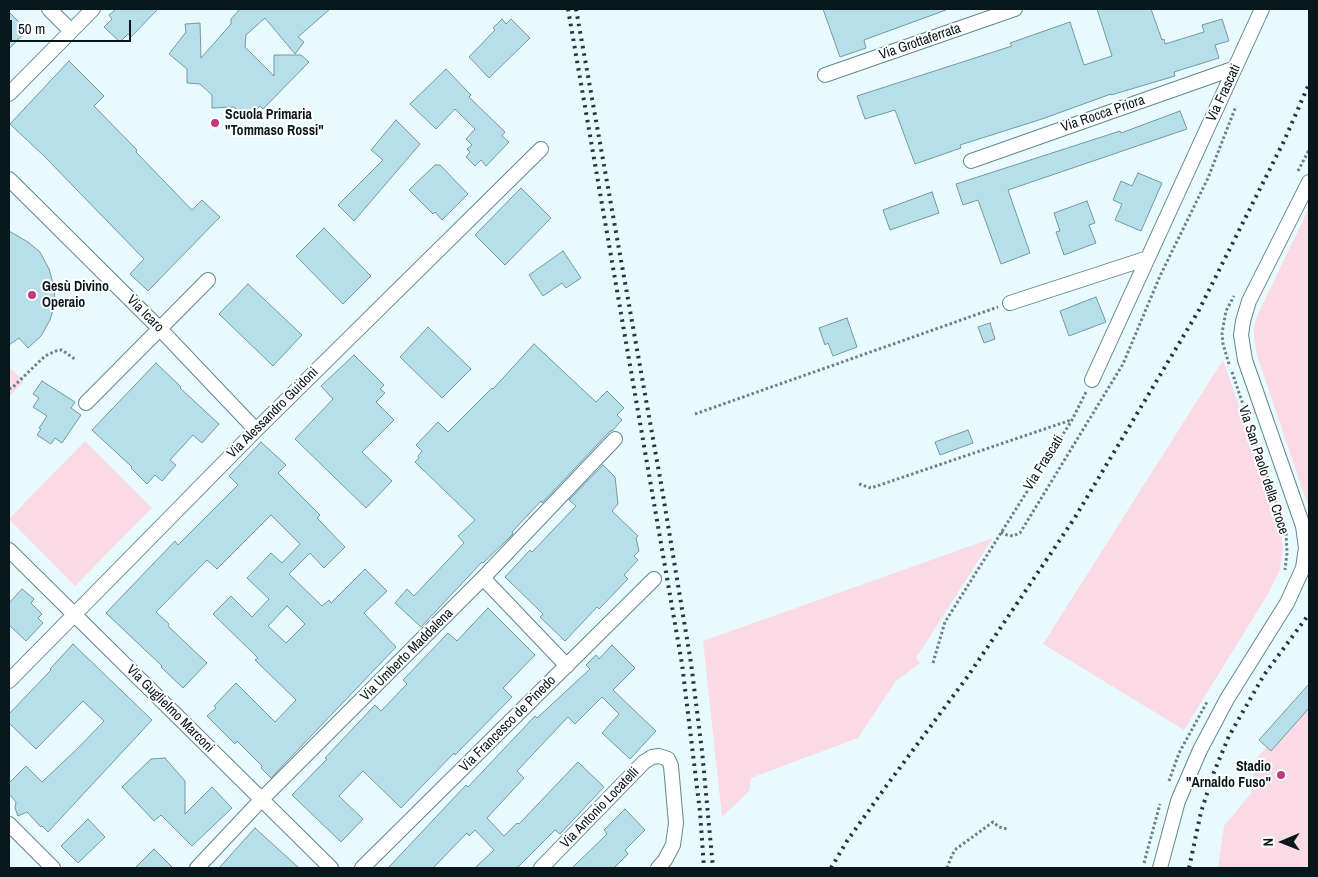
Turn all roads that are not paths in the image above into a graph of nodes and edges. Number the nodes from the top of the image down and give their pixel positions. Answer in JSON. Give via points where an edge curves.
{"nodes":[{"id":1,"x":49,"y":9,"type":"edge"},
{"id":2,"x":93,"y":9,"type":"edge"},
{"id":3,"x":1015,"y":9,"type":"edge"},
{"id":4,"x":1262,"y":9,"type":"edge"},
{"id":5,"x":70,"y":30,"type":"junction"},
{"id":6,"x":1235,"y":68,"type":"junction"},
{"id":7,"x":825,"y":75,"type":"dead end"},
{"id":8,"x":9,"y":94,"type":"edge"},
{"id":9,"x":541,"y":149,"type":"dead end"},
{"id":10,"x":971,"y":160,"type":"dead end"},
{"id":11,"x":9,"y":179,"type":"edge"},
{"id":12,"x":1309,"y":182,"type":"edge"},
{"id":13,"x":1148,"y":258,"type":"junction"},
{"id":14,"x":208,"y":280,"type":"dead end"},
{"id":15,"x":1010,"y":303,"type":"road end"},
{"id":16,"x":160,"y":329,"type":"junction"},
{"id":17,"x":1092,"y":380,"type":"road end"},
{"id":18,"x":86,"y":403,"type":"dead end"},
{"id":19,"x":256,"y":430,"type":"junction"},
{"id":20,"x":615,"y":439,"type":"dead end"},
{"id":21,"x":9,"y":550,"type":"edge"},
{"id":22,"x":483,"y":578,"type":"junction"},
{"id":23,"x":654,"y":579,"type":"dead end"},
{"id":24,"x":75,"y":615,"type":"junction"},
{"id":25,"x":567,"y":666,"type":"junction"},
{"id":26,"x":9,"y":681,"type":"edge"},
{"id":27,"x":261,"y":800,"type":"junction"},
{"id":28,"x":9,"y":824,"type":"edge"},
{"id":29,"x":53,"y":868,"type":"edge"},
{"id":30,"x":197,"y":868,"type":"edge"},
{"id":31,"x":331,"y":868,"type":"edge"},
{"id":32,"x":362,"y":868,"type":"edge"},
{"id":33,"x":541,"y":868,"type":"edge"},
{"id":34,"x":658,"y":868,"type":"edge"},
{"id":35,"x":1160,"y":868,"type":"edge"}],
"edges":[{"from":1,"to":5,"type":"street"},
{"from":2,"to":5,"type":"street"},
{"from":3,"to":7,"type":"street","name":"Via Grottaferrata"},
{"from":4,"to":6,"type":"street","name":"Via Frascati"},
{"from":5,"to":8,"type":"street"},
{"from":6,"to":10,"type":"street","name":"Via Rocca Priora"},
{"from":6,"to":13,"type":"street","name":"Via Frascati"},
{"from":9,"to":19,"type":"street","name":"Via Alessandro Guidoni"},
{"from":11,"to":16,"type":"street","name":"Via Icaro"},
{"from":12,"to":35,"type":"street","name":"Via San Paolo della Croce","via":[[1249,301],[1241,335],[1246,360],[1302,526],[1306,548],[1303,568],[1287,603],[1227,699],[1200,750],[1176,807]]},
{"from":13,"to":15,"type":"street"},
{"from":13,"to":17,"type":"street","name":"Via Frascati"},
{"from":14,"to":16,"type":"street"},
{"from":16,"to":18,"type":"street"},
{"from":16,"to":19,"type":"street","name":"Via Icaro"},
{"from":19,"to":24,"type":"street","name":"Via Alessandro Guidoni"},
{"from":20,"to":22,"type":"street","name":"Via Umberto Maddalena"},
{"from":21,"to":24,"type":"street","name":"Via Guglielmo Marconi"},
{"from":22,"to":25,"type":"street"},
{"from":22,"to":27,"type":"street","name":"Via Umberto Maddalena"},
{"from":23,"to":25,"type":"street","name":"Via Francesco de Pinedo"},
{"from":24,"to":26,"type":"street","name":"Via Alessandro Guidoni"},
{"from":24,"to":27,"type":"street","name":"Via Guglielmo Marconi"},
{"from":25,"to":32,"type":"street","name":"Via Francesco de Pinedo"},
{"from":27,"to":30,"type":"street","name":"Via Umberto Maddalena"},
{"from":27,"to":31,"type":"street","name":"Via Guglielmo Marconi"},
{"from":28,"to":29,"type":"street"},
{"from":33,"to":34,"type":"street","name":"Via Antonio Locatelli","via":[[644,762],[663,756],[671,766],[676,834],[671,851]]}]}
